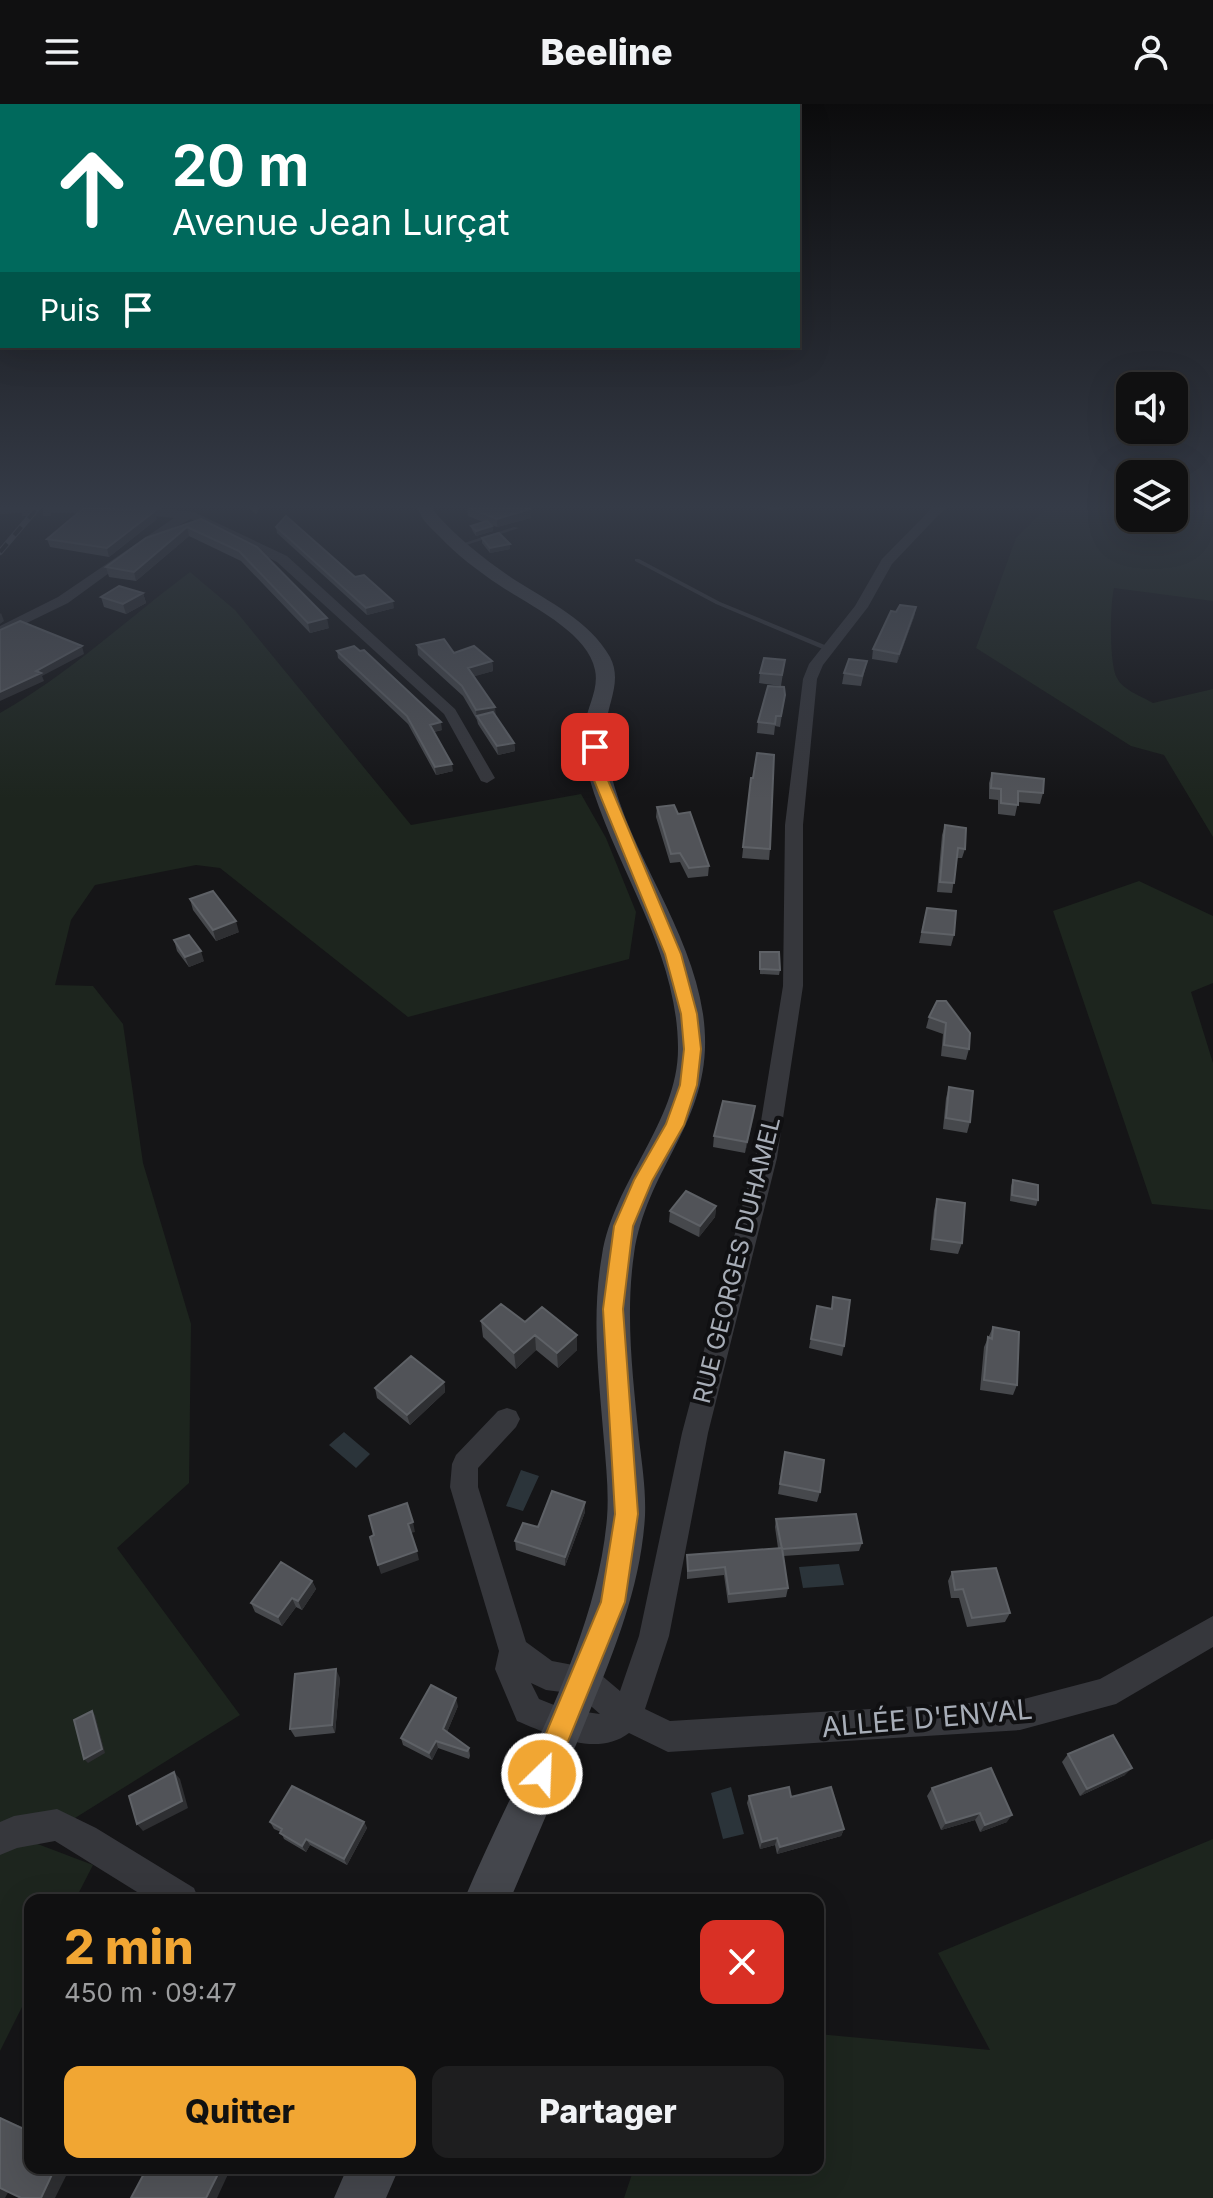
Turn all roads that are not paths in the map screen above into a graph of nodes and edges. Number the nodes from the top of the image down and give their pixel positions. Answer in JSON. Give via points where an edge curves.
{"nodes":[{"id":1,"x":56,"y":604,"type":"edge"},
{"id":2,"x":331,"y":604,"type":"edge"},
{"id":3,"x":540,"y":604,"type":"edge"},
{"id":4,"x":720,"y":604,"type":"edge"},
{"id":5,"x":863,"y":604,"type":"edge"},
{"id":6,"x":0,"y":632,"type":"edge"},
{"id":7,"x":828,"y":648,"type":"junction"},
{"id":8,"x":487,"y":778,"type":"dead end"},
{"id":9,"x":507,"y":1419,"type":"dead end"},
{"id":10,"x":1213,"y":1631,"type":"edge"},
{"id":11,"x":514,"y":1651,"type":"junction"},
{"id":12,"x":583,"y":1680,"type":"junction"},
{"id":13,"x":627,"y":1716,"type":"junction"},
{"id":14,"x":564,"y":1724,"type":"junction"},
{"id":15,"x":0,"y":1839,"type":"edge"},
{"id":16,"x":172,"y":1894,"type":"edge"},
{"id":17,"x":490,"y":1894,"type":"edge"},
{"id":18,"x":370,"y":2174,"type":"edge"},
{"id":19,"x":360,"y":2198,"type":"edge"}],
"edges":[{"from":1,"to":6,"type":"street"},
{"from":2,"to":8,"type":"street","via":[[450,712]]},
{"from":3,"to":12,"type":"main road","via":[[569,622],[604,666],[606,680],[595,723],[600,778],[673,954],[691,1038],[689,1085],[675,1125],[624,1226],[613,1309],[627,1514],[613,1602]]},
{"from":4,"to":7,"type":"lane"},
{"from":5,"to":7,"type":"street","name":"RUE GEORGES DUHAMEL"},
{"from":7,"to":13,"type":"street","name":"RUE GEORGES DUHAMEL","via":[[810,679],[798,770],[793,986],[766,1158],[695,1433],[654,1636]]},
{"from":9,"to":11,"type":"street","via":[[465,1464],[464,1487]]},
{"from":10,"to":13,"type":"street","name":"ALLÉE D'ENVAL","via":[[1105,1693],[1020,1715],[668,1737]]},
{"from":11,"to":12,"type":"street","via":[[546,1675]]},
{"from":11,"to":14,"type":"street","via":[[510,1669],[528,1710]]},
{"from":12,"to":13,"type":"street"},
{"from":12,"to":14,"type":"main road"},
{"from":13,"to":14,"type":"street","via":[[608,1730]]},
{"from":14,"to":17,"type":"main road"},
{"from":15,"to":16,"type":"street","via":[[57,1825]]},
{"from":18,"to":19,"type":"main road"}]}
